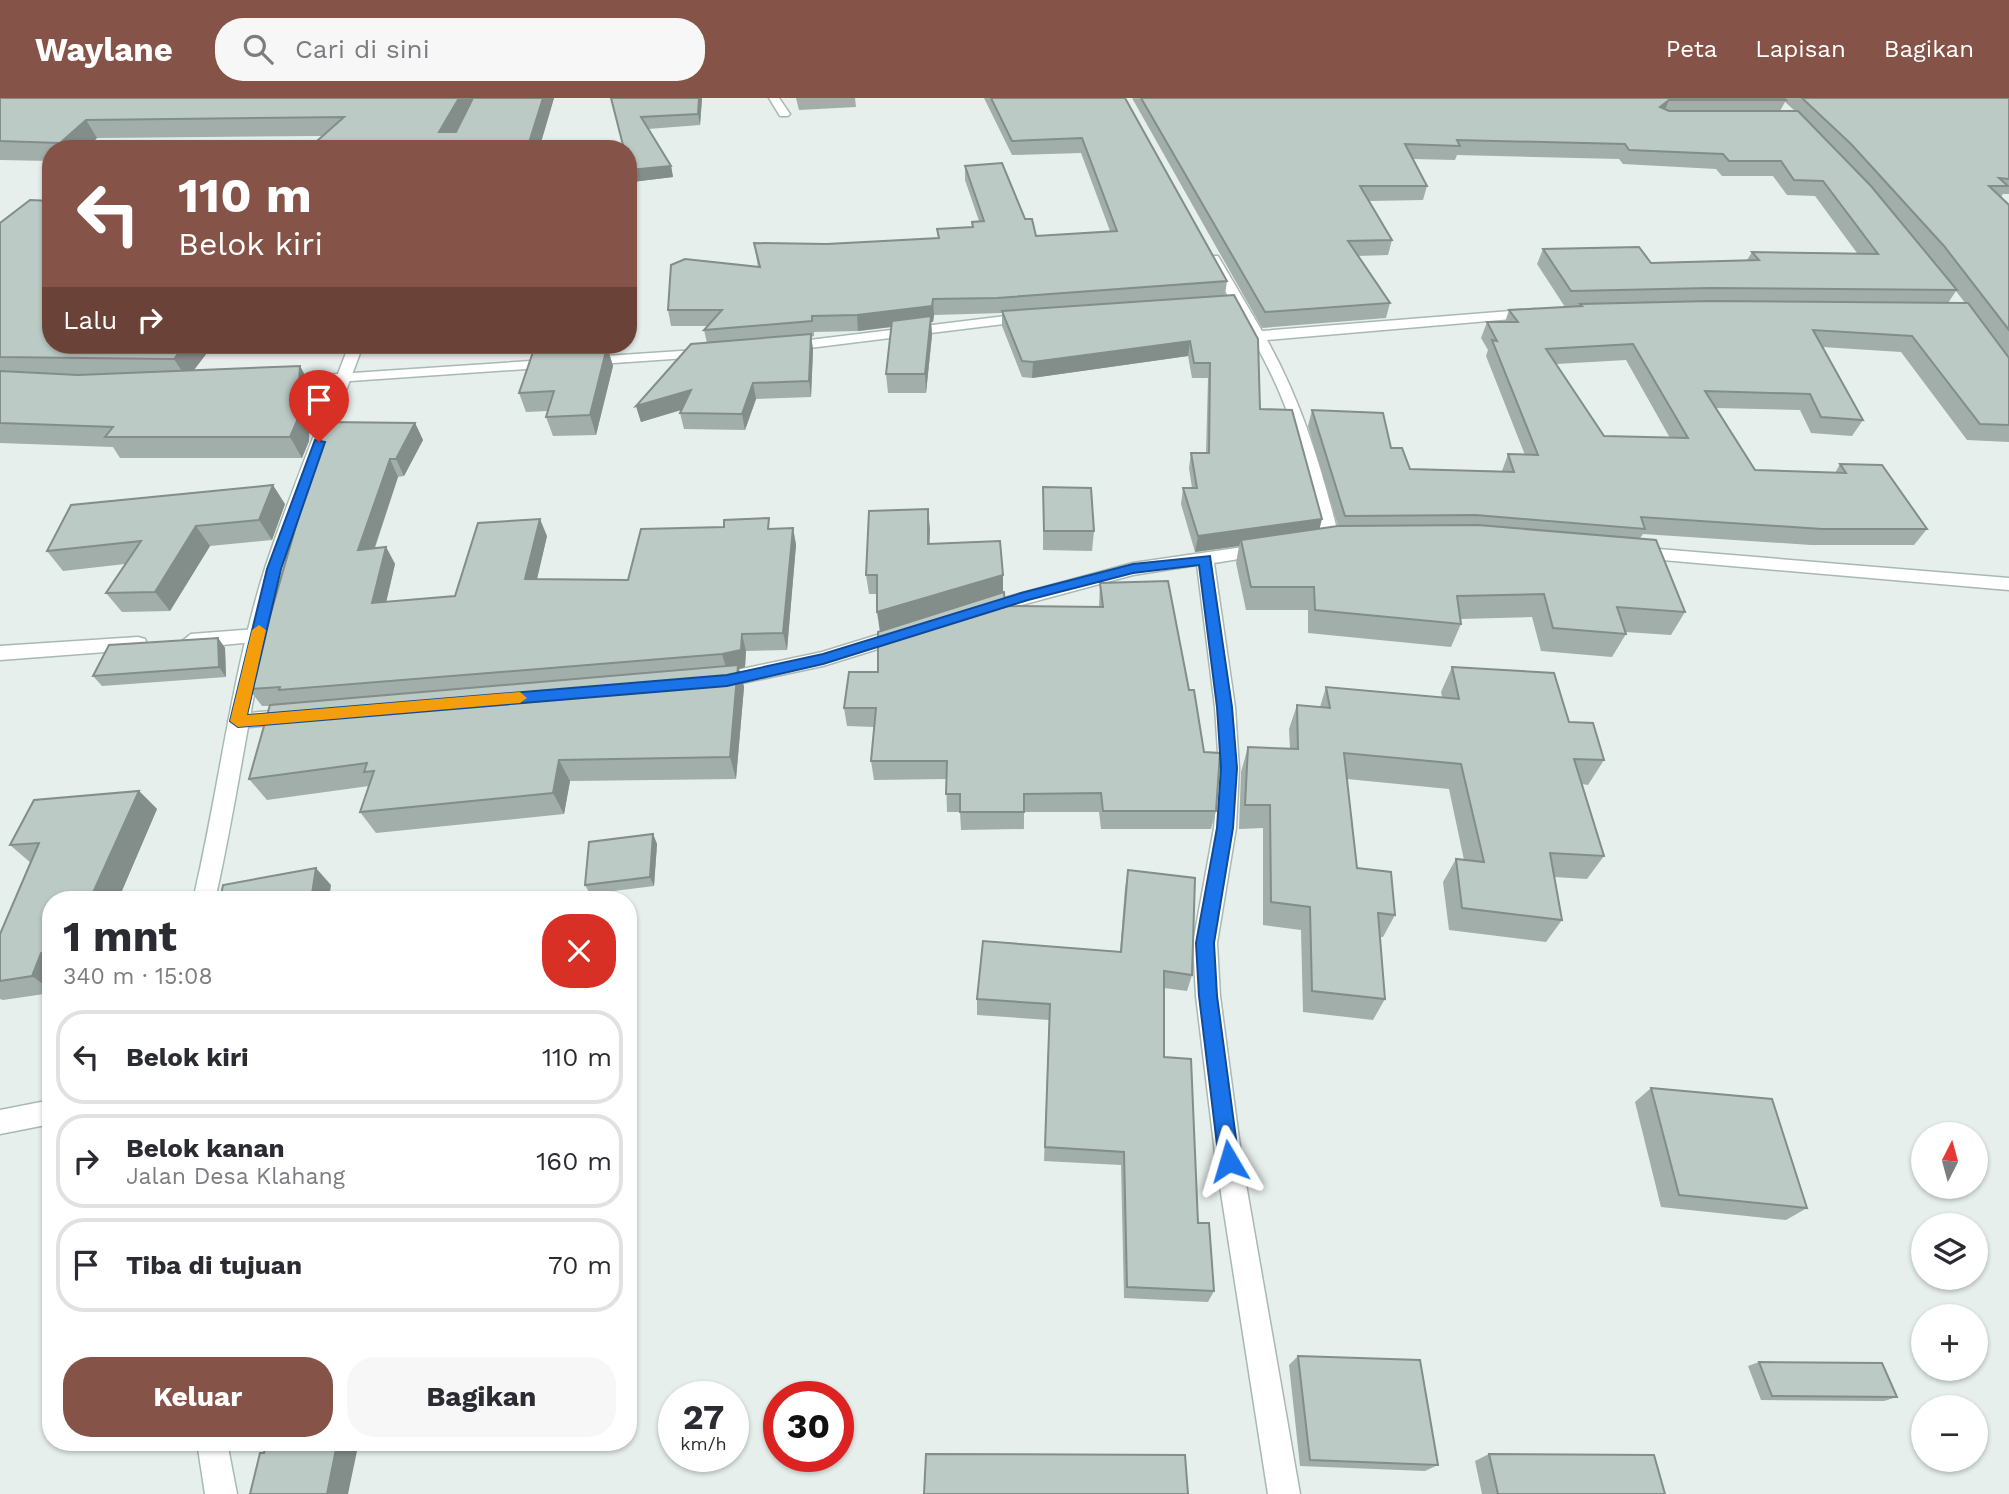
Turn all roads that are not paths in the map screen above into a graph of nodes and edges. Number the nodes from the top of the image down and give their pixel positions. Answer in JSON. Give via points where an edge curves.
{"nodes":[{"id":1,"x":774,"y":98,"type":"edge"},
{"id":2,"x":784,"y":114,"type":"dead end"},
{"id":3,"x":1205,"y":244,"type":"edge"},
{"id":4,"x":1556,"y":313,"type":"edge"},
{"id":5,"x":1050,"y":315,"type":"edge"},
{"id":6,"x":1259,"y":336,"type":"junction"},
{"id":7,"x":775,"y":348,"type":"edge"},
{"id":8,"x":720,"y":352,"type":"edge"},
{"id":9,"x":353,"y":354,"type":"edge"},
{"id":10,"x":345,"y":378,"type":"junction"},
{"id":11,"x":261,"y":383,"type":"edge"},
{"id":12,"x":1307,"y":544,"type":"edge"},
{"id":13,"x":1284,"y":547,"type":"edge"},
{"id":14,"x":1622,"y":552,"type":"edge"},
{"id":15,"x":1205,"y":559,"type":"junction"},
{"id":16,"x":2009,"y":584,"type":"edge"},
{"id":17,"x":961,"y":616,"type":"edge"},
{"id":18,"x":923,"y":628,"type":"edge"},
{"id":19,"x":257,"y":636,"type":"junction"},
{"id":20,"x":0,"y":653,"type":"edge"},
{"id":21,"x":700,"y":683,"type":"edge"},
{"id":22,"x":319,"y":714,"type":"edge"},
{"id":23,"x":238,"y":721,"type":"junction"},
{"id":24,"x":206,"y":891,"type":"edge"},
{"id":25,"x":42,"y":1114,"type":"edge"},
{"id":26,"x":0,"y":1122,"type":"edge"},
{"id":27,"x":214,"y":1451,"type":"edge"},
{"id":28,"x":221,"y":1494,"type":"edge"},
{"id":29,"x":1284,"y":1494,"type":"edge"}],
"edges":[{"from":1,"to":2,"type":"street"},
{"from":3,"to":6,"type":"street","via":[[1231,303]]},
{"from":4,"to":6,"type":"street"},
{"from":5,"to":7,"type":"street"},
{"from":6,"to":12,"type":"street","via":[[1285,388],[1338,541]]},
{"from":8,"to":10,"type":"street"},
{"from":9,"to":10,"type":"street"},
{"from":10,"to":11,"type":"street"},
{"from":10,"to":19,"type":"street","via":[[282,545]]},
{"from":13,"to":15,"type":"street"},
{"from":14,"to":16,"type":"street"},
{"from":15,"to":17,"type":"street","via":[[1133,569]]},
{"from":15,"to":29,"type":"street","via":[[1229,768],[1225,828],[1205,943],[1208,996],[1229,1161]]},
{"from":18,"to":21,"type":"street","via":[[823,659]]},
{"from":19,"to":20,"type":"street"},
{"from":19,"to":23,"type":"street"},
{"from":22,"to":23,"type":"street"},
{"from":23,"to":24,"type":"street"},
{"from":25,"to":26,"type":"street"},
{"from":27,"to":28,"type":"street"}]}
